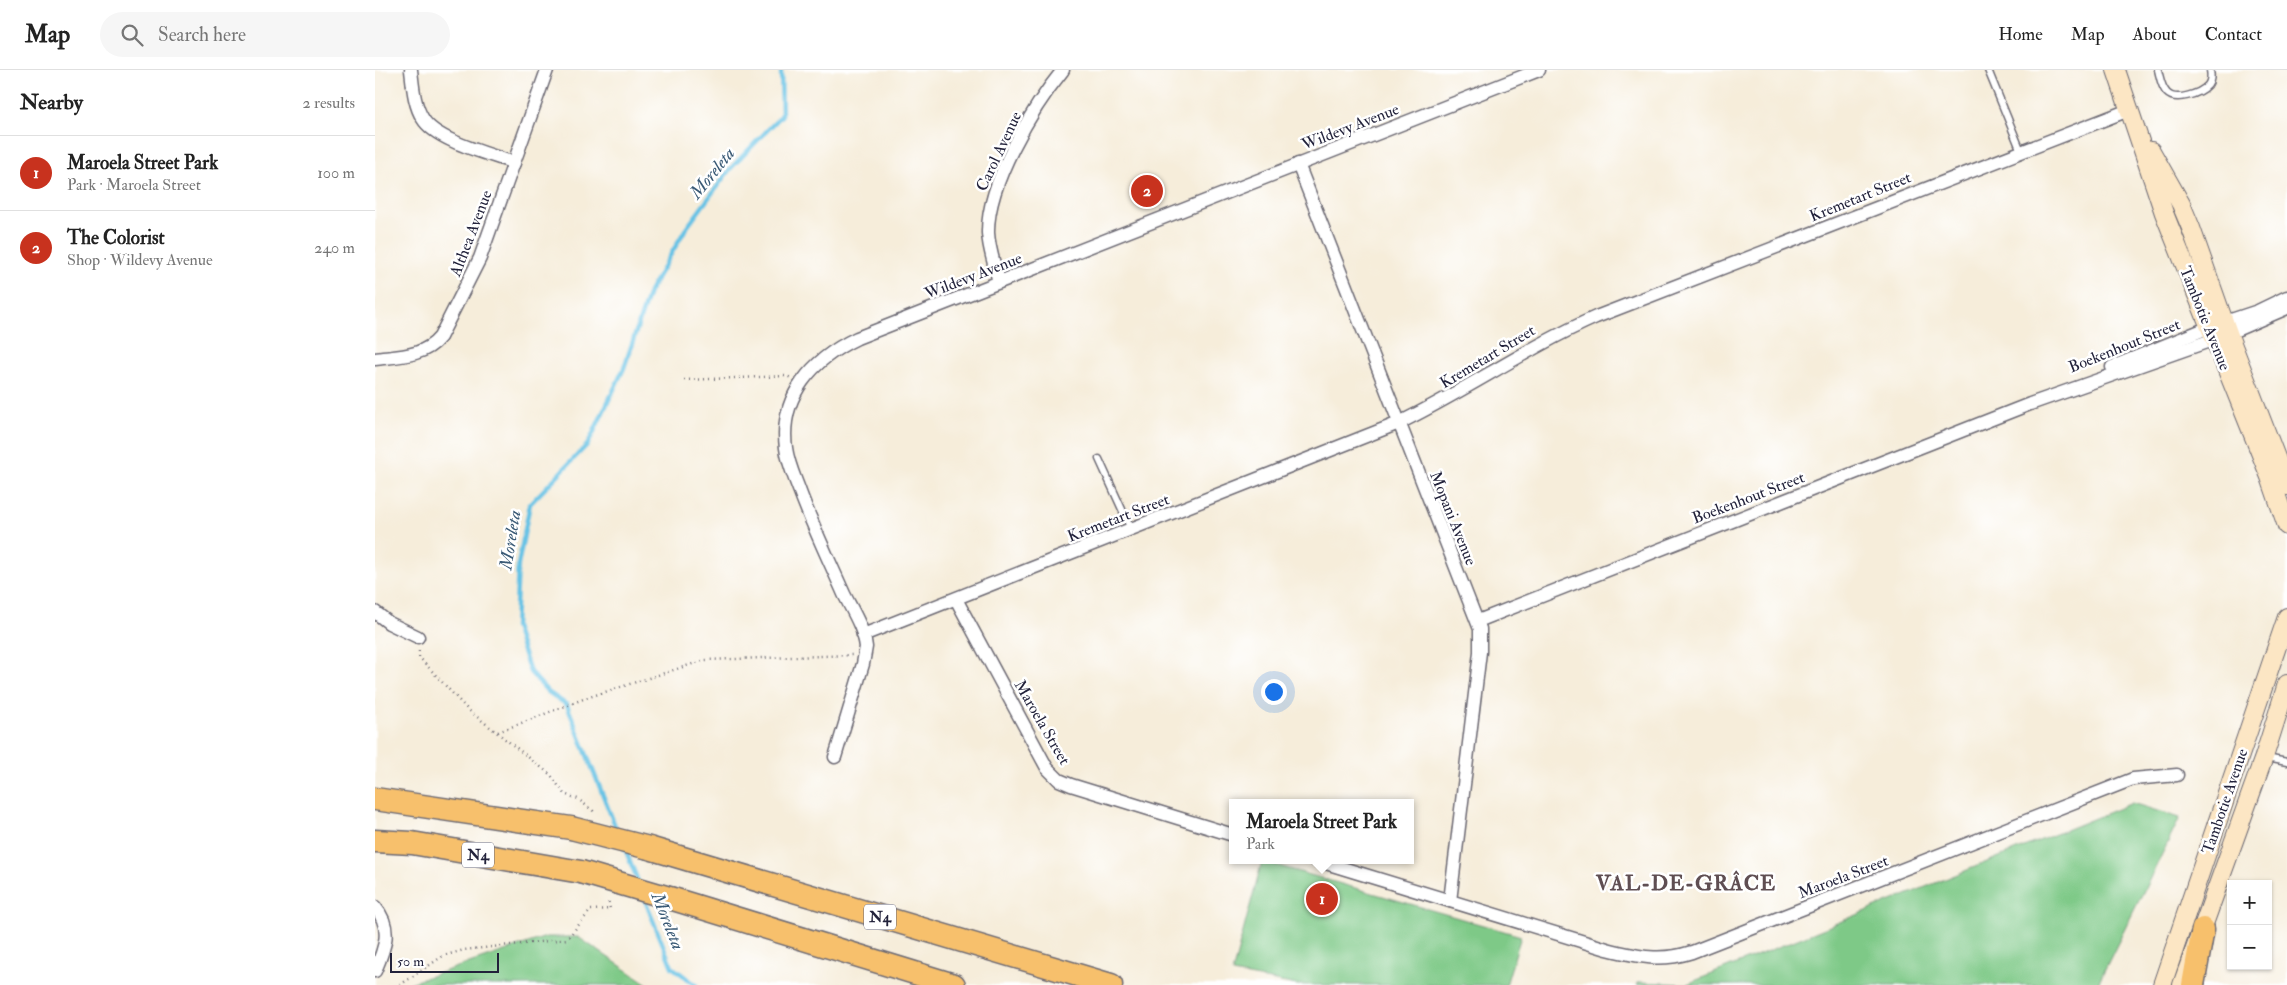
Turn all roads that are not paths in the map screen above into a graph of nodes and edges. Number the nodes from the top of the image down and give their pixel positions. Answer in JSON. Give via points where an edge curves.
{"nodes":[{"id":1,"x":411,"y":70,"type":"edge"},
{"id":2,"x":547,"y":70,"type":"edge"},
{"id":3,"x":1063,"y":70,"type":"edge"},
{"id":4,"x":1539,"y":70,"type":"edge"},
{"id":5,"x":1989,"y":70,"type":"edge"},
{"id":6,"x":2116,"y":70,"type":"edge"},
{"id":7,"x":2158,"y":70,"type":"edge"},
{"id":8,"x":2210,"y":70,"type":"edge"},
{"id":9,"x":2129,"y":110,"type":"junction"},
{"id":10,"x":2021,"y":152,"type":"junction"},
{"id":11,"x":514,"y":163,"type":"junction"},
{"id":12,"x":1298,"y":164,"type":"junction"},
{"id":13,"x":999,"y":282,"type":"junction"},
{"id":14,"x":2287,"y":297,"type":"edge"},
{"id":15,"x":2287,"y":308,"type":"edge"},
{"id":16,"x":2219,"y":331,"type":"junction"},
{"id":17,"x":375,"y":359,"type":"edge"},
{"id":18,"x":1399,"y":423,"type":"junction"},
{"id":19,"x":1099,"y":459,"type":"dead end"},
{"id":20,"x":2287,"y":486,"type":"edge"},
{"id":21,"x":2287,"y":526,"type":"edge"},
{"id":22,"x":1131,"y":529,"type":"junction"},
{"id":23,"x":956,"y":599,"type":"junction"},
{"id":24,"x":375,"y":612,"type":"edge"},
{"id":25,"x":2287,"y":617,"type":"edge"},
{"id":26,"x":1478,"y":621,"type":"junction"},
{"id":27,"x":863,"y":635,"type":"junction"},
{"id":28,"x":418,"y":637,"type":"dead end"},
{"id":29,"x":2287,"y":649,"type":"edge"},
{"id":30,"x":2287,"y":684,"type":"edge"},
{"id":31,"x":835,"y":757,"type":"dead end"},
{"id":32,"x":2264,"y":757,"type":"junction"},
{"id":33,"x":2287,"y":762,"type":"edge"},
{"id":34,"x":2177,"y":775,"type":"dead end"},
{"id":35,"x":375,"y":799,"type":"edge"},
{"id":36,"x":1229,"y":834,"type":"edge"},
{"id":37,"x":375,"y":841,"type":"edge"},
{"id":38,"x":1329,"y":864,"type":"edge"},
{"id":39,"x":1450,"y":901,"type":"junction"},
{"id":40,"x":375,"y":907,"type":"edge"},
{"id":41,"x":2203,"y":929,"type":"junction"},
{"id":42,"x":375,"y":971,"type":"edge"},
{"id":43,"x":954,"y":985,"type":"edge"},
{"id":44,"x":1111,"y":985,"type":"edge"},
{"id":45,"x":2162,"y":985,"type":"edge"},
{"id":46,"x":2168,"y":985,"type":"edge"},
{"id":47,"x":2182,"y":985,"type":"edge"},
{"id":48,"x":2193,"y":985,"type":"edge"}],
"edges":[{"from":1,"to":11,"type":"street","via":[[416,104],[431,129]]},
{"from":2,"to":11,"type":"street","name":"Althea Avenue"},
{"from":3,"to":13,"type":"street","name":"Carol Avenue","via":[[1029,119],[993,199],[988,235]]},
{"from":4,"to":12,"type":"street","name":"Wildevy Avenue"},
{"from":5,"to":10,"type":"lane"},
{"from":6,"to":9,"type":"main road","name":"Tambotie Avenue"},
{"from":7,"to":8,"type":"lane","via":[[2166,92],[2180,97],[2208,85]]},
{"from":9,"to":10,"type":"street","name":"Kremetart Street"},
{"from":9,"to":16,"type":"main road","name":"Tambotie Avenue","via":[[2181,204]]},
{"from":10,"to":18,"type":"street","name":"Kremetart Street","via":[[1589,320],[1550,338]]},
{"from":11,"to":17,"type":"street","name":"Althea Avenue","via":[[480,258],[440,337],[421,351]]},
{"from":12,"to":13,"type":"street","name":"Wildevy Avenue"},
{"from":12,"to":18,"type":"street","name":"Mopani Avenue"},
{"from":13,"to":27,"type":"street","name":"Wildevy Avenue","via":[[843,345],[820,360],[801,383],[787,419],[786,448],[790,465],[818,537]]},
{"from":14,"to":16,"type":"street","name":"Boekenhout Street"},
{"from":15,"to":16,"type":"street","name":"Boekenhout Street"},
{"from":16,"to":20,"type":"main road","name":"Tambotie Avenue"},
{"from":16,"to":21,"type":"main road","name":"Tambotie Avenue"},
{"from":16,"to":26,"type":"street","name":"Boekenhout Street"},
{"from":18,"to":22,"type":"street","name":"Kremetart Street"},
{"from":18,"to":26,"type":"street","name":"Mopani Avenue"},
{"from":19,"to":22,"type":"lane"},
{"from":22,"to":23,"type":"street","name":"Kremetart Street"},
{"from":23,"to":27,"type":"street","name":"Kremetart Street"},
{"from":23,"to":36,"type":"street","name":"Maroela Street","via":[[1037,751],[1055,776],[1071,785]]},
{"from":24,"to":28,"type":"street"},
{"from":25,"to":45,"type":"main road","name":"Tambotie Avenue"},
{"from":26,"to":39,"type":"street","name":"Mopani Avenue","via":[[1480,652]]},
{"from":27,"to":31,"type":"street","name":"Wildevy Avenue","via":[[866,654]]},
{"from":29,"to":32,"type":"main road","via":[[2263,729]]},
{"from":30,"to":32,"type":"main road","name":"Tambotie Avenue"},
{"from":32,"to":33,"type":"lane"},
{"from":32,"to":41,"type":"main road","name":"Tambotie Avenue"},
{"from":32,"to":46,"type":"main road","via":[[2245,777],[2223,847]]},
{"from":34,"to":39,"type":"street","name":"Maroela Street","via":[[2133,779],[1674,958],[1658,959],[1623,953]]},
{"from":35,"to":44,"type":"highway","number":"N4","bridge":true,"via":[[571,828],[649,848]]},
{"from":37,"to":43,"type":"highway","number":"N4","bridge":true,"via":[[412,843],[581,872]]},
{"from":38,"to":39,"type":"street","name":"Maroela Street"},
{"from":40,"to":42,"type":"street","via":[[382,916],[387,938]]},
{"from":41,"to":47,"type":"main road","name":"Tambotie Avenue"},
{"from":41,"to":48,"type":"highway"}]}
